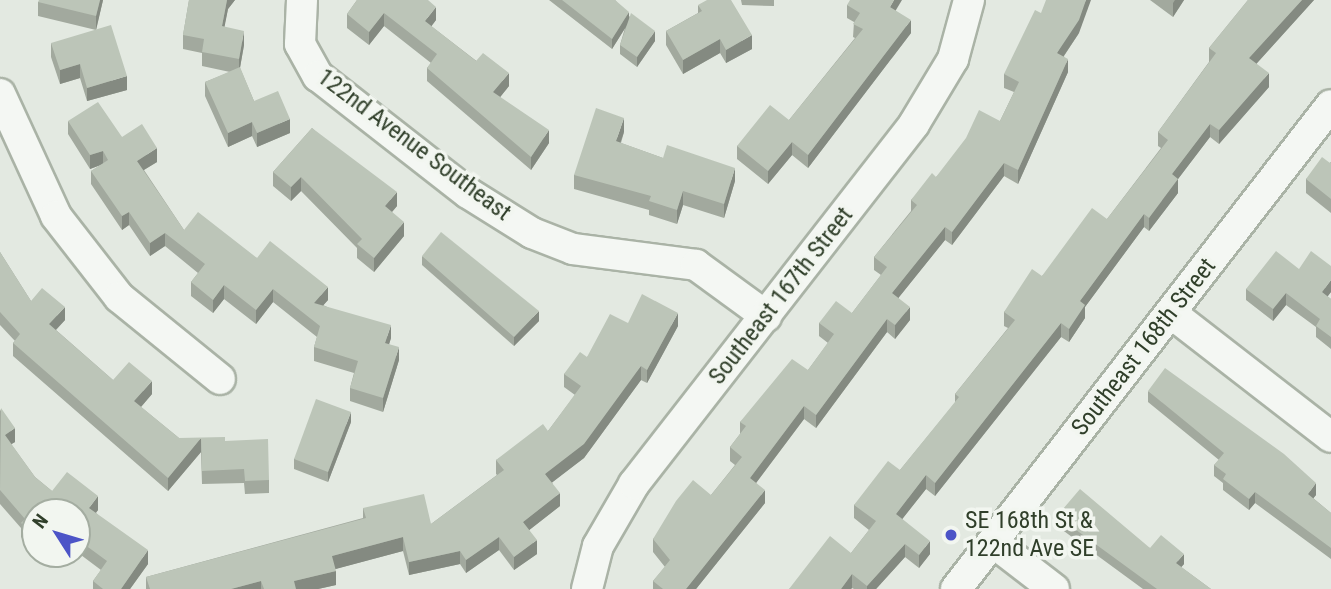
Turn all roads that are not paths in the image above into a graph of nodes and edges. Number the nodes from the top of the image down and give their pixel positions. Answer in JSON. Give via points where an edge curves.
{"nodes":[{"id":1,"x":969,"y":0,"type":"edge"},
{"id":2,"x":300,"y":3,"type":"edge"},
{"id":3,"x":0,"y":94,"type":"edge"},
{"id":4,"x":1331,"y":105,"type":"edge"},
{"id":5,"x":1171,"y":313,"type":"junction"},
{"id":6,"x":766,"y":316,"type":"junction"},
{"id":7,"x":220,"y":379,"type":"dead end"},
{"id":8,"x":1331,"y":437,"type":"edge"},
{"id":9,"x":993,"y":542,"type":"junction"},
{"id":10,"x":587,"y":589,"type":"edge"},
{"id":11,"x":956,"y":589,"type":"edge"},
{"id":12,"x":1054,"y":589,"type":"edge"}],
"edges":[{"from":1,"to":6,"type":"street","name":"Southeast 167th Street","via":[[953,59],[914,124]]},
{"from":2,"to":6,"type":"street","name":"122nd Avenue Southeast","via":[[300,44],[318,76],[468,193],[532,233],[573,249],[696,265]]},
{"from":3,"to":7,"type":"street","via":[[56,216],[120,297]]},
{"from":4,"to":5,"type":"street","name":"Southeast 168th Street"},
{"from":5,"to":8,"type":"street"},
{"from":5,"to":9,"type":"street","name":"Southeast 168th Street"},
{"from":6,"to":10,"type":"street","name":"Southeast 167th Street","via":[[610,521]]},
{"from":9,"to":11,"type":"street","name":"Southeast 168th Street"},
{"from":9,"to":12,"type":"street"}]}
